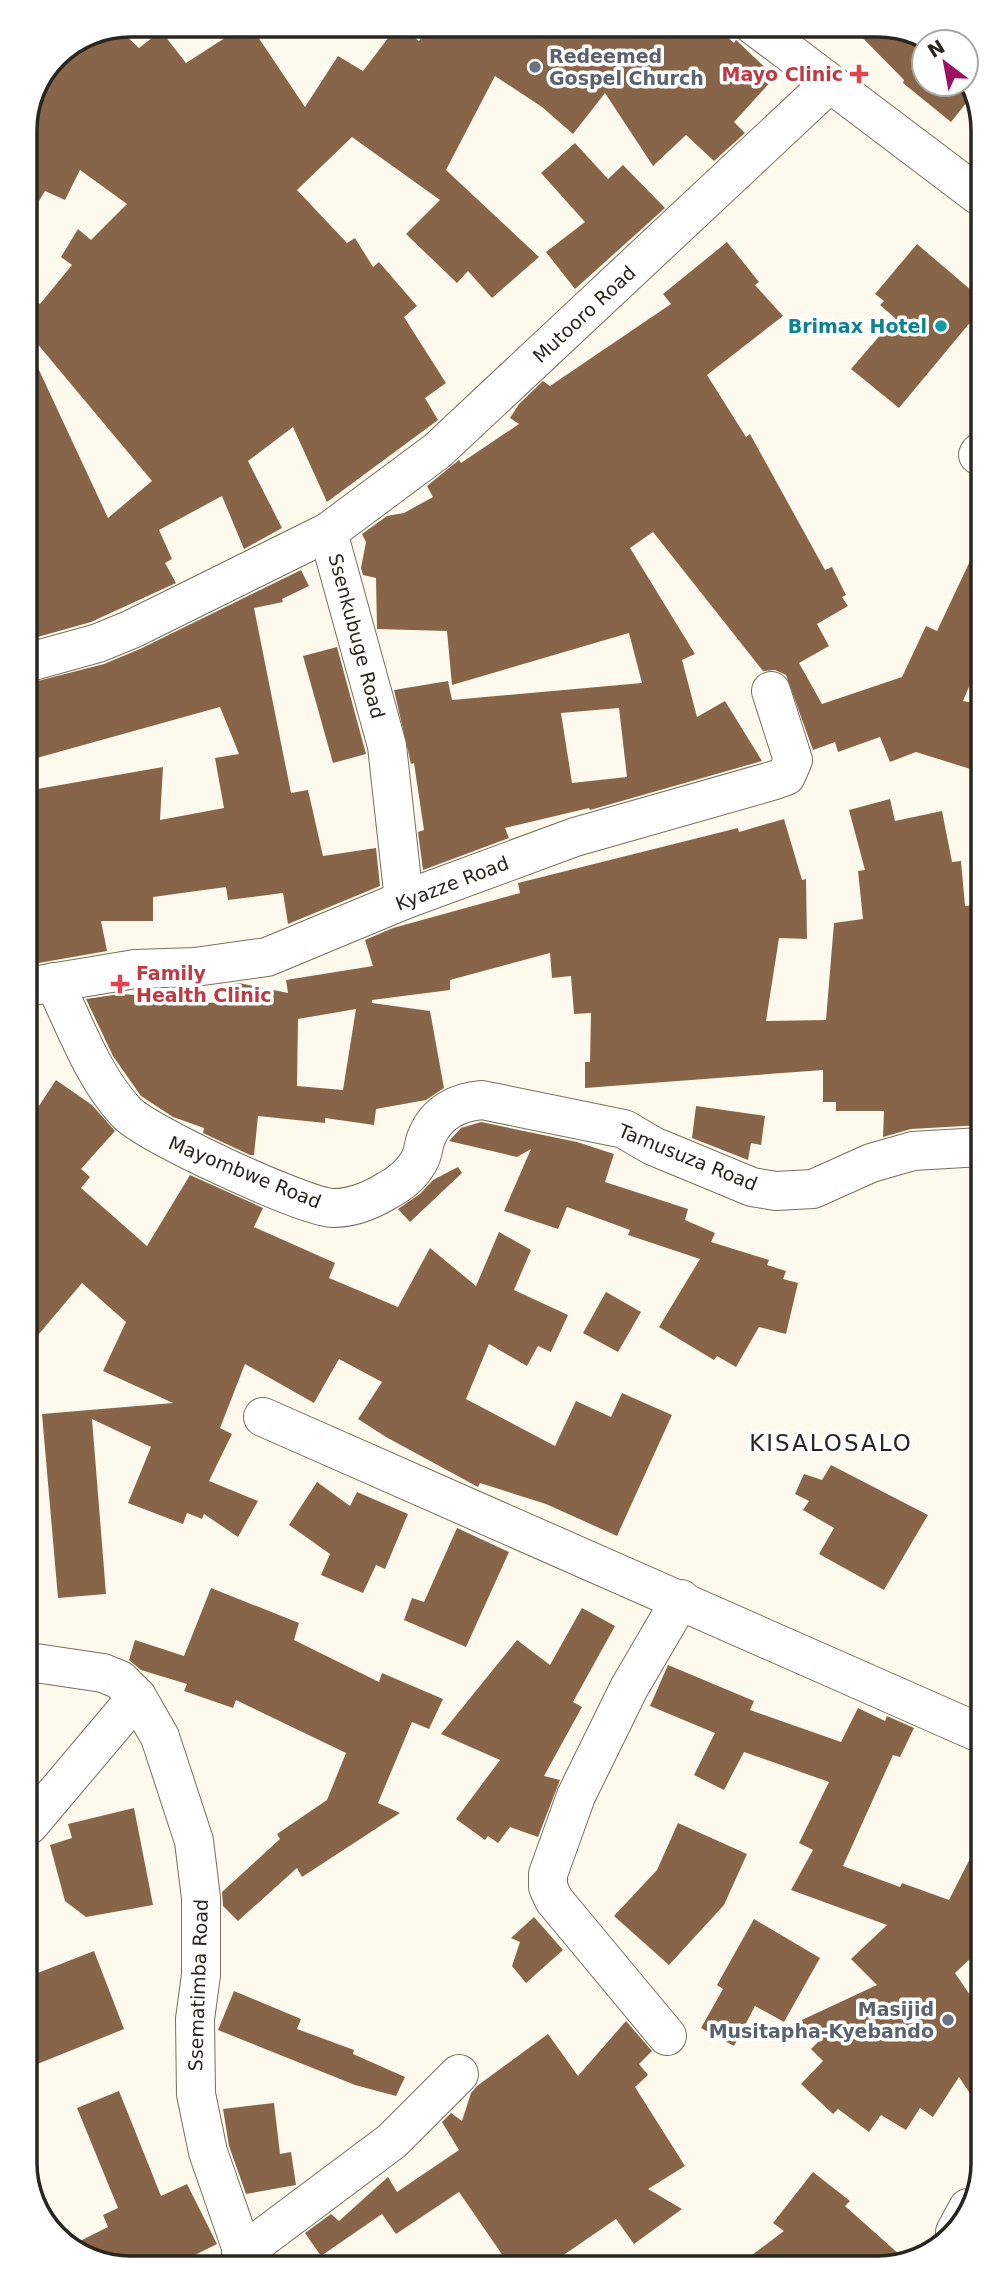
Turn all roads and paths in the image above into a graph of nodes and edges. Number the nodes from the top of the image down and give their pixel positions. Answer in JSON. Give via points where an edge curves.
{"nodes":[{"id":1,"x":768,"y":37,"type":"edge"},
{"id":2,"x":829,"y":84,"type":"junction"},
{"id":3,"x":971,"y":190,"type":"edge"},
{"id":4,"x":328,"y":532,"type":"junction"},
{"id":5,"x":37,"y":660,"type":"edge"},
{"id":6,"x":771,"y":691,"type":"dead end"},
{"id":7,"x":404,"y":900,"type":"junction"},
{"id":8,"x":41,"y":984,"type":"edge"},
{"id":9,"x":556,"y":1114,"type":"joint"},
{"id":10,"x":971,"y":1147,"type":"edge"},
{"id":11,"x":263,"y":1417,"type":"dead end"},
{"id":12,"x":681,"y":1599,"type":"junction"},
{"id":13,"x":37,"y":1663,"type":"edge"},
{"id":14,"x":137,"y":1697,"type":"junction"},
{"id":15,"x":971,"y":1729,"type":"edge"},
{"id":16,"x":37,"y":1814,"type":"edge"},
{"id":17,"x":667,"y":2035,"type":"dead end"},
{"id":18,"x":460,"y":2074,"type":"dead end"},
{"id":19,"x":243,"y":2256,"type":"edge"},
{"id":20,"x":251,"y":2256,"type":"edge"}],
"edges":[{"from":1,"to":2,"type":"street"},
{"from":2,"to":3,"type":"street"},
{"from":2,"to":4,"type":"street","name":"Mutooro Road","via":[[437,452]]},
{"from":4,"to":5,"type":"street","name":"Ssenkubuge Road","via":[[132,629]]},
{"from":4,"to":7,"type":"street","name":"Ssenkubuge Road","via":[[387,747]]},
{"from":6,"to":7,"type":"street","name":"Kyazze Road","via":[[793,760],[786,776],[599,829]]},
{"from":7,"to":8,"type":"street","name":"Kyazze Road","via":[[267,957]]},
{"from":8,"to":9,"type":"street","name":"Mayombwe Road","via":[[126,1113],[155,1135],[316,1205],[353,1206],[391,1189],[410,1175],[421,1159],[427,1135],[439,1117],[467,1101]]},
{"from":9,"to":10,"type":"street","name":"Tamusuza Road","via":[[624,1129],[653,1146],[752,1187],[776,1191],[813,1189],[871,1163],[913,1152]]},
{"from":11,"to":12,"type":"street"},
{"from":12,"to":15,"type":"street"},
{"from":12,"to":17,"type":"street","via":[[600,1744],[548,1874],[554,1900]]},
{"from":13,"to":14,"type":"street","name":"Ssematimba Road","via":[[103,1674],[120,1680]]},
{"from":14,"to":16,"type":"street"},
{"from":14,"to":19,"type":"street","name":"Ssematimba Road","via":[[160,1737],[194,1841],[201,1898],[196,2094],[208,2152]]},
{"from":18,"to":20,"type":"street","via":[[382,2150]]}]}
